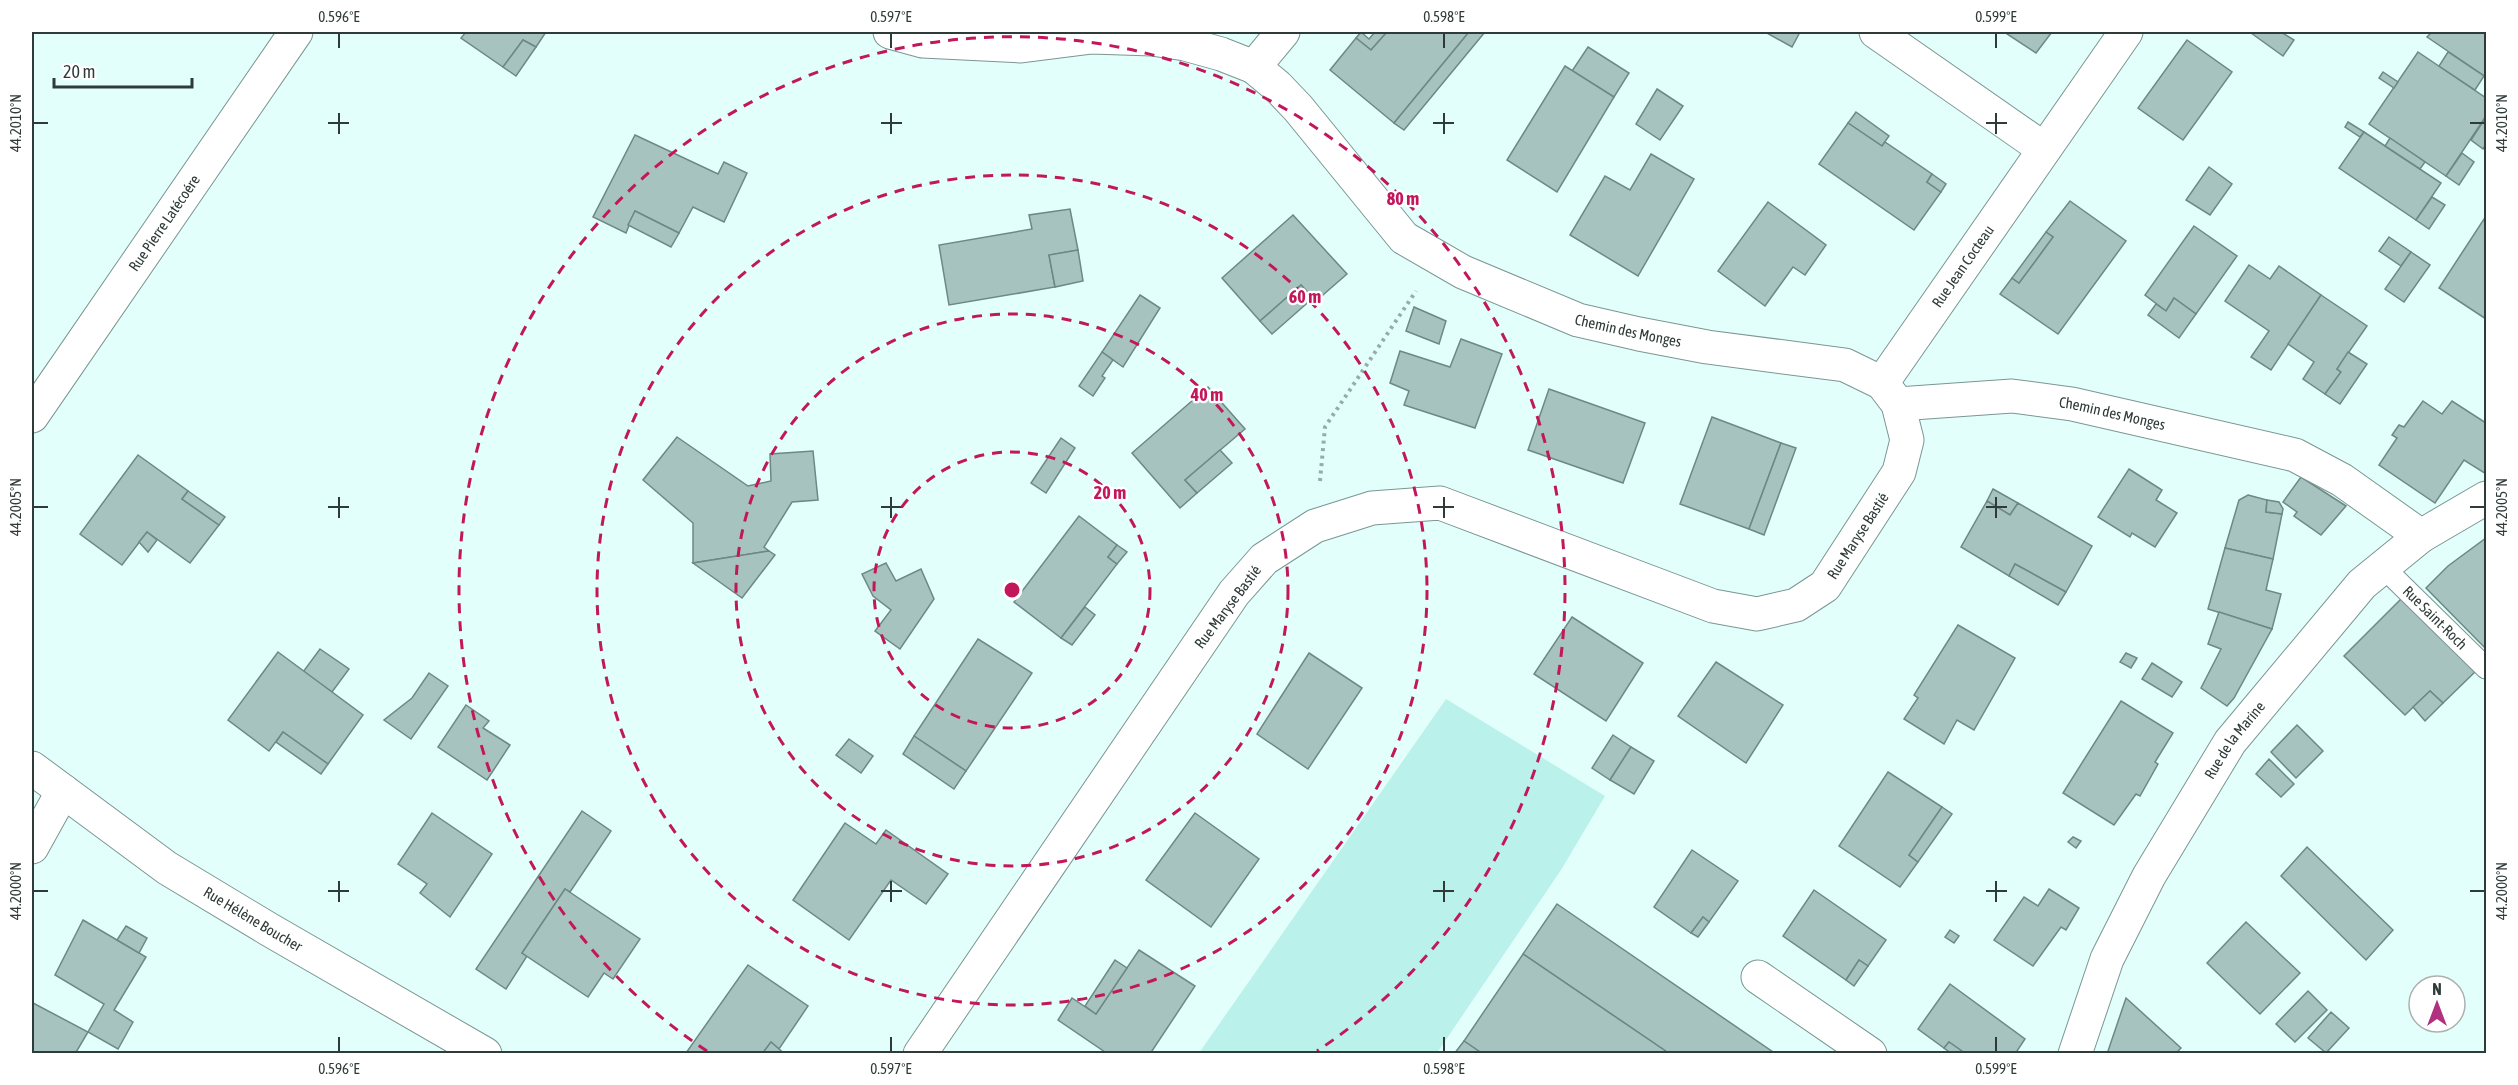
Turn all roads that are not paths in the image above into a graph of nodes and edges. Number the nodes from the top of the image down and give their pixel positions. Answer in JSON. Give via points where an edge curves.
{"nodes":[{"id":1,"x":296,"y":32,"type":"edge"},
{"id":2,"x":890,"y":32,"type":"edge"},
{"id":3,"x":1283,"y":32,"type":"edge"},
{"id":4,"x":1876,"y":32,"type":"edge"},
{"id":5,"x":2126,"y":32,"type":"edge"},
{"id":6,"x":1254,"y":67,"type":"junction"},
{"id":7,"x":2044,"y":149,"type":"junction"},
{"id":8,"x":1890,"y":394,"type":"junction"},
{"id":9,"x":32,"y":416,"type":"edge"},
{"id":10,"x":2487,"y":498,"type":"edge"},
{"id":11,"x":2421,"y":536,"type":"junction"},
{"id":12,"x":2382,"y":566,"type":"junction"},
{"id":13,"x":2487,"y":668,"type":"edge"},
{"id":14,"x":32,"y":768,"type":"edge"},
{"id":15,"x":63,"y":791,"type":"junction"},
{"id":16,"x":32,"y":847,"type":"edge"},
{"id":17,"x":1758,"y":977,"type":"dead end"},
{"id":18,"x":485,"y":1053,"type":"edge"},
{"id":19,"x":920,"y":1053,"type":"edge"},
{"id":20,"x":1870,"y":1053,"type":"edge"},
{"id":21,"x":2074,"y":1053,"type":"edge"}],
"edges":[{"from":1,"to":9,"type":"street","name":"Rue Pierre Latécoére"},
{"from":2,"to":6,"type":"street","name":"Chemin des Monges","via":[[923,41],[1021,46],[1092,37],[1152,39],[1194,47]]},
{"from":3,"to":6,"type":"street"},
{"from":4,"to":7,"type":"street"},
{"from":5,"to":7,"type":"street","name":"Rue Jean Cocteau"},
{"from":6,"to":8,"type":"street","name":"Chemin des Monges","via":[[1298,108],[1404,238],[1463,272],[1578,320],[1707,347],[1845,365]]},
{"from":7,"to":8,"type":"street","name":"Rue Jean Cocteau"},
{"from":8,"to":11,"type":"street","name":"Chemin des Monges","via":[[2012,396],[2072,404],[2285,452],[2342,480]]},
{"from":8,"to":19,"type":"street","name":"Rue Maryse Bastié","via":[[1907,440],[1899,472],[1825,586],[1796,605],[1757,614],[1713,606],[1440,503],[1372,508],[1316,526],[1264,560],[1234,593]]},
{"from":10,"to":11,"type":"street","name":"Rue de la Marine"},
{"from":11,"to":12,"type":"street","name":"Rue de la Marine"},
{"from":12,"to":13,"type":"lane","name":"Rue Saint-Roch"},
{"from":12,"to":21,"type":"street","name":"Rue de la Marine","via":[[2362,584],[2230,742],[2149,876],[2107,959]]},
{"from":14,"to":15,"type":"street","name":"Rue Hélène Boucher"},
{"from":15,"to":16,"type":"street"},
{"from":15,"to":18,"type":"street","name":"Rue Hélène Boucher","via":[[167,868]]},
{"from":17,"to":20,"type":"street"}]}
